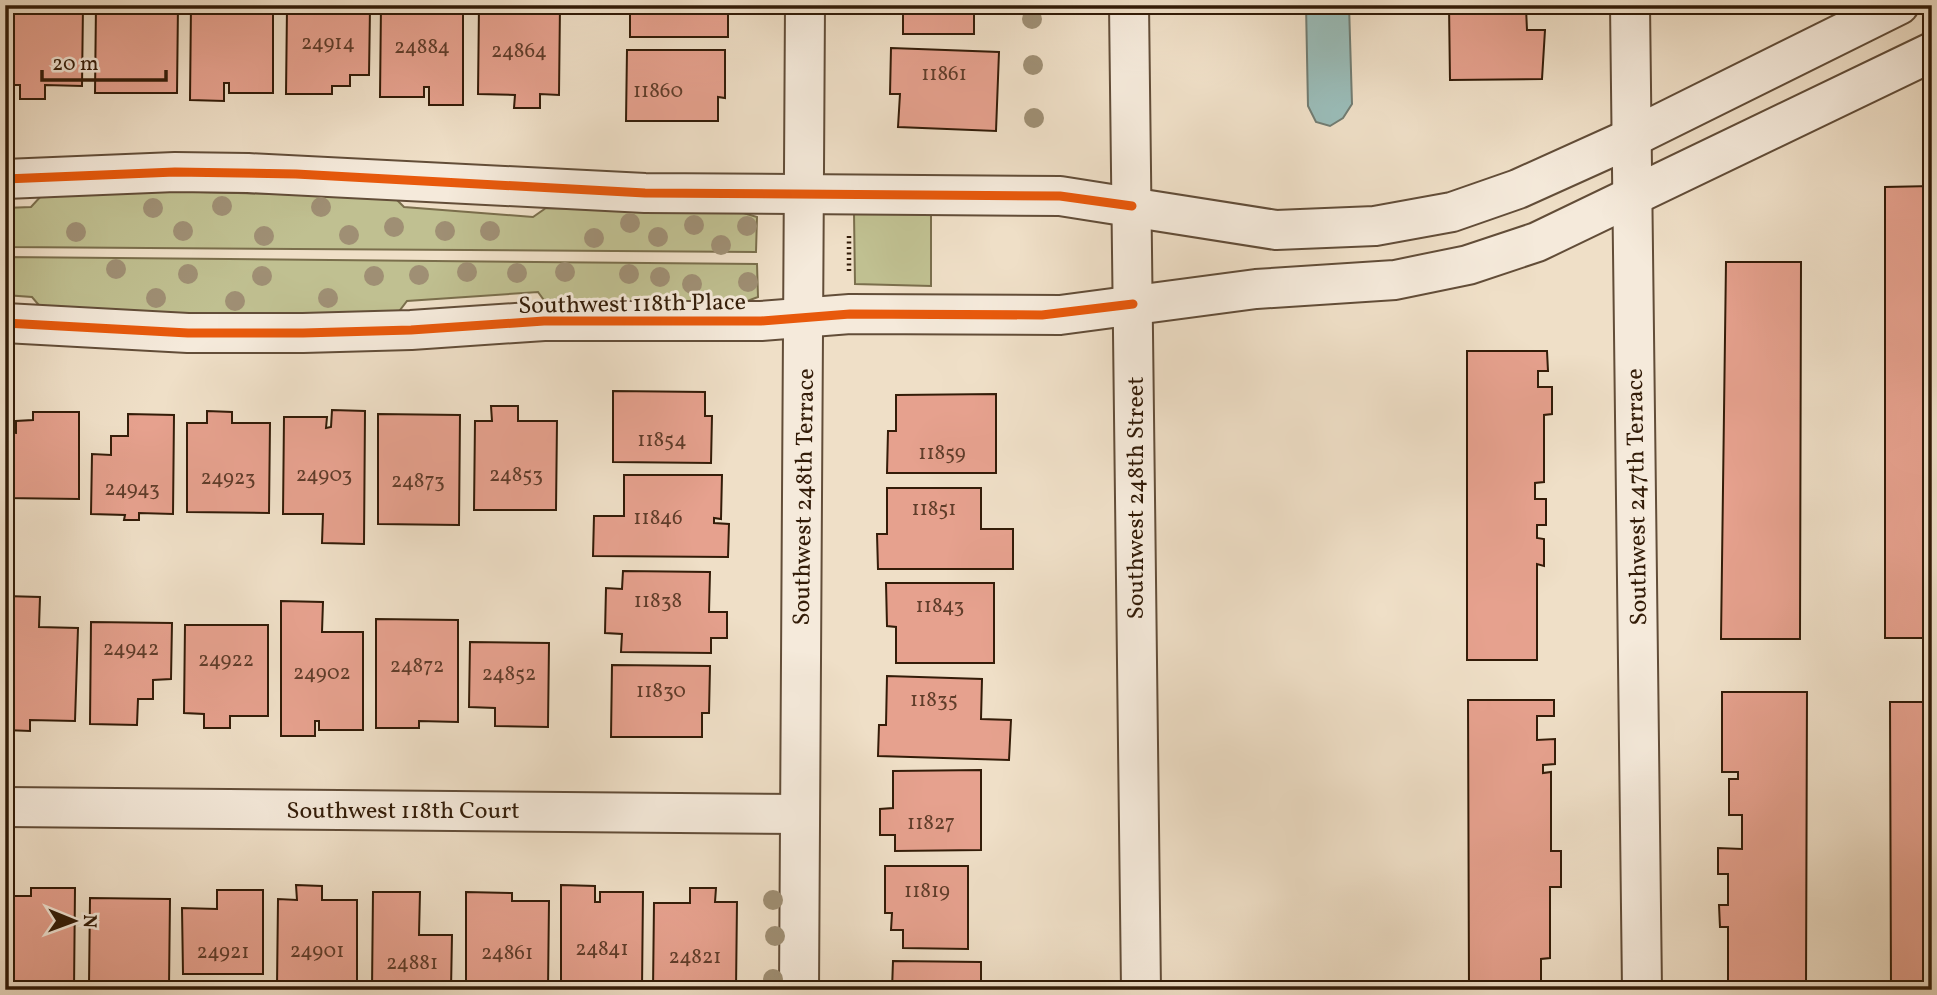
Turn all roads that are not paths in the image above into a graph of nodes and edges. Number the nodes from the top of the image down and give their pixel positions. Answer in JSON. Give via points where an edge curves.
{"nodes":[{"id":1,"x":805,"y":5,"type":"edge"},
{"id":2,"x":1129,"y":5,"type":"edge"},
{"id":3,"x":1630,"y":5,"type":"edge"},
{"id":4,"x":1899,"y":5,"type":"edge"},
{"id":5,"x":1932,"y":52,"type":"edge"},
{"id":6,"x":1631,"y":138,"type":"junction"},
{"id":7,"x":5,"y":179,"type":"edge"},
{"id":8,"x":804,"y":196,"type":"junction"},
{"id":9,"x":1630,"y":198,"type":"junction"},
{"id":10,"x":1132,"y":206,"type":"junction"},
{"id":11,"x":1133,"y":304,"type":"junction"},
{"id":12,"x":806,"y":317,"type":"junction"},
{"id":13,"x":5,"y":323,"type":"edge"},
{"id":14,"x":5,"y":807,"type":"edge"},
{"id":15,"x":800,"y":814,"type":"junction"},
{"id":16,"x":799,"y":990,"type":"edge"},
{"id":17,"x":1141,"y":990,"type":"edge"},
{"id":18,"x":1642,"y":990,"type":"edge"}],
"edges":[{"from":1,"to":8,"type":"street","name":"Southwest 248th Terrace"},
{"from":2,"to":10,"type":"street","name":"Southwest 248th Street"},
{"from":3,"to":6,"type":"street","name":"Southwest 247th Terrace"},
{"from":4,"to":6,"type":"street"},
{"from":5,"to":9,"type":"street","name":"Southwest 118th Place"},
{"from":6,"to":9,"type":"street","name":"Southwest 247th Terrace"},
{"from":6,"to":10,"type":"street","via":[[1484,202],[1433,217],[1375,226],[1276,230]]},
{"from":7,"to":8,"type":"street","via":[[174,172],[296,174],[537,189]]},
{"from":8,"to":10,"type":"street","via":[[1060,196]]},
{"from":8,"to":12,"type":"street","name":"Southwest 248th Terrace"},
{"from":9,"to":11,"type":"street","name":"Southwest 118th Place","via":[[1537,242],[1448,271],[1374,283],[1265,288]]},
{"from":9,"to":18,"type":"street","name":"Southwest 247th Terrace"},
{"from":10,"to":11,"type":"street","name":"Southwest 248th Street"},
{"from":11,"to":12,"type":"street","name":"Southwest 118th Place","via":[[1042,316]]},
{"from":11,"to":17,"type":"street","name":"Southwest 248th Street"},
{"from":12,"to":13,"type":"street","name":"Southwest 118th Place","via":[[544,321],[290,333],[188,333]]},
{"from":12,"to":15,"type":"street","name":"Southwest 248th Terrace"},
{"from":14,"to":15,"type":"street","name":"Southwest 118th Court"},
{"from":15,"to":16,"type":"street","name":"Southwest 248th Terrace"}]}
